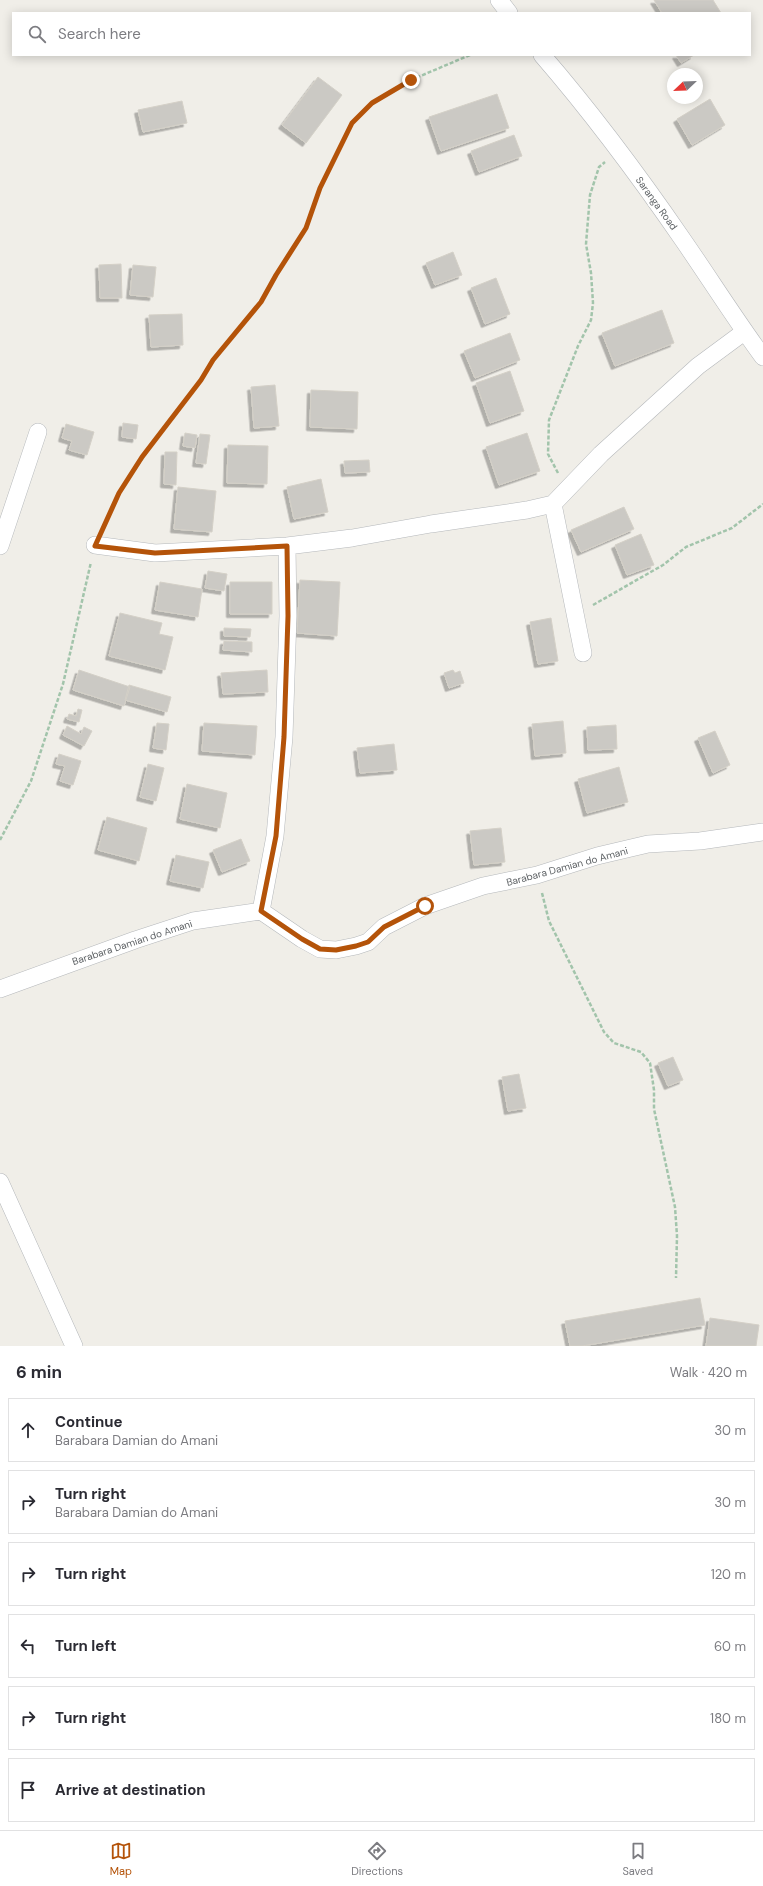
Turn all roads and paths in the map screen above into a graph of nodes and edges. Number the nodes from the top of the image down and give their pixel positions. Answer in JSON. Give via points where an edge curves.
{"nodes":[{"id":1,"x":499,"y":0,"type":"edge"},
{"id":2,"x":508,"y":12,"type":"edge"},
{"id":3,"x":468,"y":56,"type":"edge"},
{"id":4,"x":543,"y":56,"type":"edge"},
{"id":5,"x":619,"y":150,"type":"junction"},
{"id":6,"x":744,"y":332,"type":"junction"},
{"id":7,"x":763,"y":358,"type":"edge"},
{"id":8,"x":38,"y":432,"type":"dead end"},
{"id":9,"x":566,"y":490,"type":"junction"},
{"id":10,"x":553,"y":504,"type":"junction"},
{"id":11,"x":763,"y":504,"type":"edge"},
{"id":12,"x":0,"y":546,"type":"edge"},
{"id":13,"x":95,"y":546,"type":"junction"},
{"id":14,"x":287,"y":546,"type":"junction"},
{"id":15,"x":577,"y":618,"type":"junction"},
{"id":16,"x":583,"y":653,"type":"dead end"},
{"id":17,"x":763,"y":832,"type":"edge"},
{"id":18,"x":0,"y":840,"type":"edge"},
{"id":19,"x":537,"y":875,"type":"junction"},
{"id":20,"x":261,"y":911,"type":"junction"},
{"id":21,"x":0,"y":989,"type":"edge"},
{"id":22,"x":0,"y":1182,"type":"edge"},
{"id":23,"x":676,"y":1278,"type":"dead end"},
{"id":24,"x":74,"y":1346,"type":"edge"}],
"edges":[{"from":1,"to":2,"type":"street"},
{"from":3,"to":13,"type":"path","via":[[411,80],[378,99],[352,123],[320,188],[306,228],[261,302],[213,360],[201,380],[142,457],[119,493]]},
{"from":4,"to":5,"type":"street","name":"Saranga Road"},
{"from":5,"to":6,"type":"street","name":"Saranga Road"},
{"from":5,"to":9,"type":"path","via":[[599,167],[590,195],[586,244],[593,303],[591,320],[549,420],[548,454]]},
{"from":6,"to":7,"type":"street","name":"Saranga Road"},
{"from":6,"to":9,"type":"street","via":[[698,366],[601,454]]},
{"from":8,"to":12,"type":"street"},
{"from":9,"to":10,"type":"street"},
{"from":10,"to":14,"type":"street","via":[[352,538]]},
{"from":10,"to":15,"type":"street"},
{"from":11,"to":15,"type":"path","via":[[732,528],[686,548],[663,565],[600,600]]},
{"from":13,"to":14,"type":"street","via":[[155,553]]},
{"from":13,"to":18,"type":"path","via":[[63,684],[31,781]]},
{"from":14,"to":20,"type":"street","via":[[288,616],[284,737],[276,836]]},
{"from":15,"to":16,"type":"street"},
{"from":17,"to":19,"type":"street","name":"Barabara Damian do Amani","via":[[648,844],[597,856]]},
{"from":19,"to":20,"type":"street","name":"Barabara Damian do Amani","via":[[483,886],[425,906],[384,927],[368,942],[336,950],[314,946]]},
{"from":19,"to":23,"type":"path","via":[[549,921],[604,1032],[614,1043],[641,1052],[650,1063],[654,1109],[676,1207]]},
{"from":20,"to":21,"type":"street","name":"Barabara Damian do Amani","via":[[193,921]]},
{"from":22,"to":24,"type":"street"}]}
